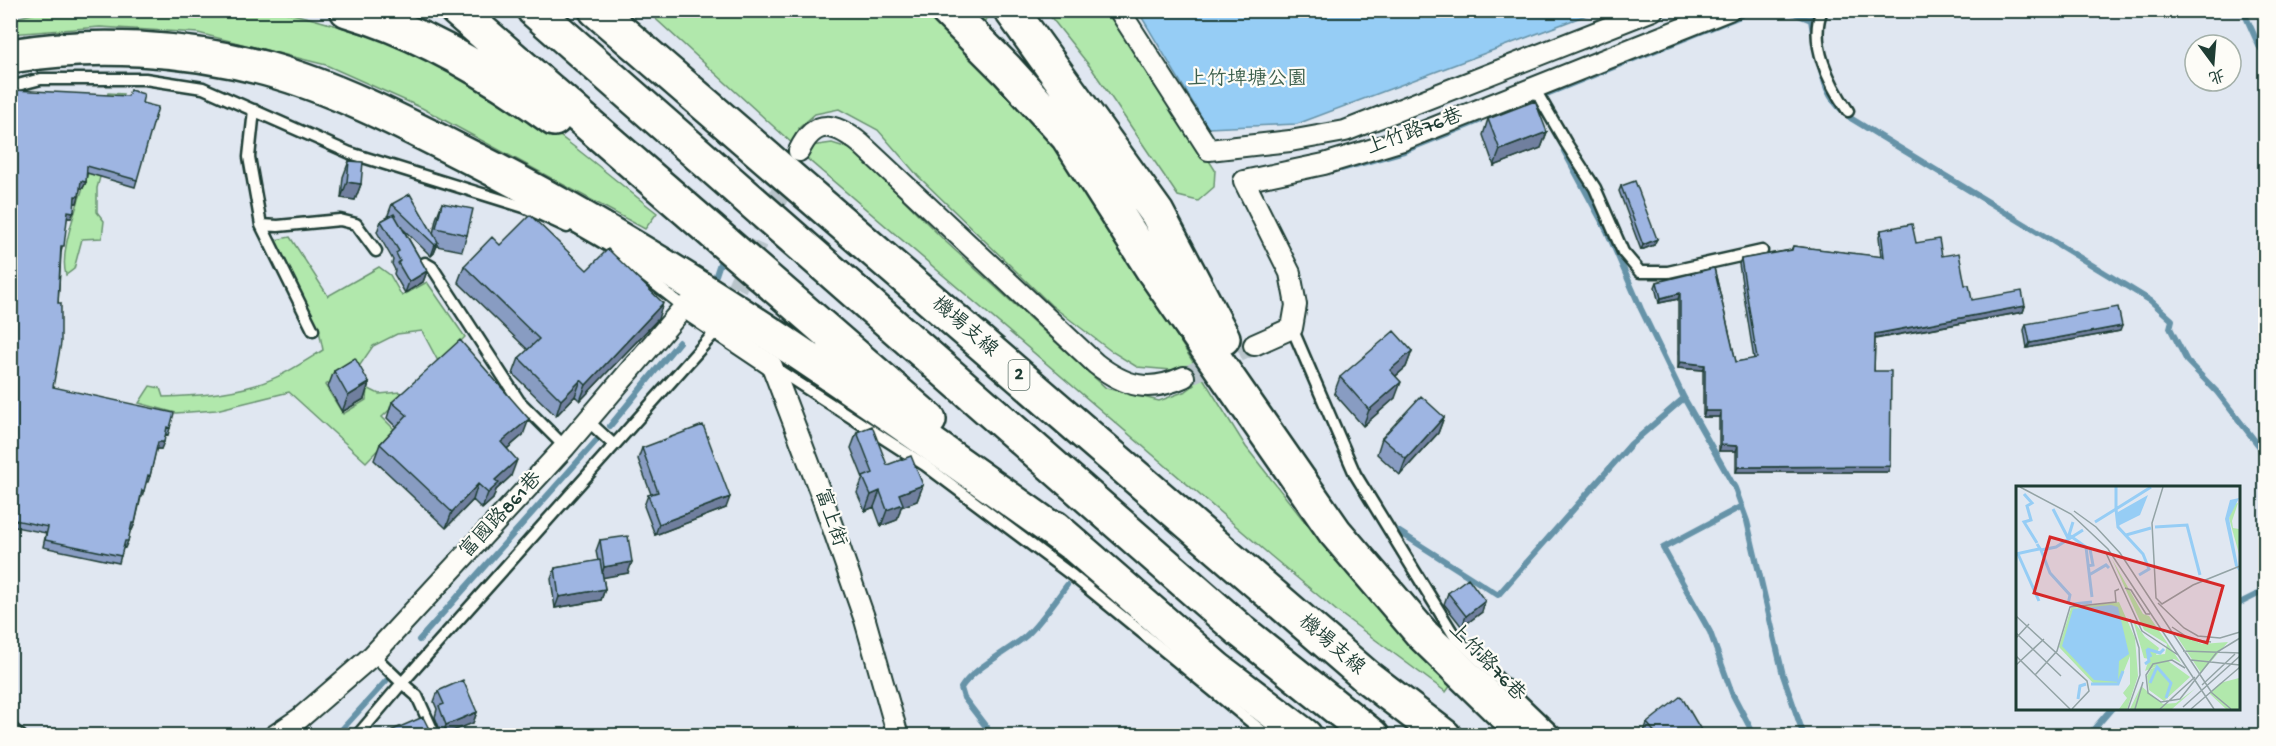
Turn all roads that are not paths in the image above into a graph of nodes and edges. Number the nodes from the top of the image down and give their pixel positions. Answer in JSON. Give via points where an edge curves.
{"nodes":[{"id":1,"x":347,"y":10,"type":"edge"},
{"id":2,"x":457,"y":10,"type":"edge"},
{"id":3,"x":534,"y":10,"type":"edge"},
{"id":4,"x":596,"y":10,"type":"edge"},
{"id":5,"x":946,"y":10,"type":"edge"},
{"id":6,"x":1011,"y":10,"type":"edge"},
{"id":7,"x":1119,"y":10,"type":"edge"},
{"id":8,"x":1653,"y":10,"type":"edge"},
{"id":9,"x":1729,"y":10,"type":"edge"},
{"id":10,"x":1822,"y":10,"type":"edge"},
{"id":11,"x":10,"y":56,"type":"edge"},
{"id":12,"x":10,"y":87,"type":"edge"},
{"id":13,"x":1534,"y":88,"type":"junction"},
{"id":14,"x":254,"y":110,"type":"junction"},
{"id":15,"x":1848,"y":111,"type":"dead end"},
{"id":16,"x":799,"y":151,"type":"tunnel mouth"},
{"id":17,"x":261,"y":225,"type":"junction"},
{"id":18,"x":574,"y":230,"type":"dead end"},
{"id":19,"x":718,"y":236,"type":"junction"},
{"id":20,"x":376,"y":251,"type":"dead end"},
{"id":21,"x":613,"y":251,"type":"edge"},
{"id":22,"x":1762,"y":251,"type":"dead end"},
{"id":23,"x":425,"y":263,"type":"edge"},
{"id":24,"x":684,"y":307,"type":"junction"},
{"id":25,"x":1292,"y":328,"type":"junction"},
{"id":26,"x":313,"y":330,"type":"dead end"},
{"id":27,"x":717,"y":330,"type":"junction"},
{"id":28,"x":1254,"y":345,"type":"tunnel mouth"},
{"id":29,"x":772,"y":366,"type":"junction"},
{"id":30,"x":1184,"y":377,"type":"tunnel mouth"},
{"id":31,"x":587,"y":420,"type":"junction"},
{"id":32,"x":614,"y":445,"type":"junction"},
{"id":33,"x":565,"y":447,"type":"junction"},
{"id":34,"x":1291,"y":467,"type":"junction"},
{"id":35,"x":1071,"y":543,"type":"junction"},
{"id":36,"x":373,"y":655,"type":"junction"},
{"id":37,"x":402,"y":683,"type":"junction"},
{"id":38,"x":10,"y":727,"type":"edge"},
{"id":39,"x":21,"y":735,"type":"edge"},
{"id":40,"x":274,"y":735,"type":"edge"},
{"id":41,"x":357,"y":735,"type":"edge"},
{"id":42,"x":435,"y":735,"type":"edge"},
{"id":43,"x":898,"y":735,"type":"edge"},
{"id":44,"x":1268,"y":735,"type":"edge"},
{"id":45,"x":1305,"y":735,"type":"edge"},
{"id":46,"x":1372,"y":735,"type":"edge"},
{"id":47,"x":1444,"y":735,"type":"edge"},
{"id":48,"x":1532,"y":735,"type":"edge"},
{"id":49,"x":1558,"y":735,"type":"edge"}],
"edges":[{"from":1,"to":19,"type":"highway","via":[[434,45],[489,74]]},
{"from":2,"to":19,"type":"highway"},
{"from":3,"to":46,"type":"highway","number":"2","via":[[1241,631]]},
{"from":4,"to":47,"type":"highway","name":"機場支線","number":"2","via":[[1367,677]]},
{"from":5,"to":34,"type":"highway","via":[[1068,137],[1153,270]]},
{"from":6,"to":34,"type":"highway","via":[[1156,213]]},
{"from":7,"to":8,"type":"street","via":[[1209,150],[1345,131]]},
{"from":9,"to":13,"type":"street","name":"上竹路76巷"},
{"from":10,"to":15,"type":"lane","via":[[1817,22],[1821,53],[1833,90]]},
{"from":11,"to":35,"type":"highway","via":[[46,50],[137,49],[205,57],[267,70],[333,92],[397,121],[525,185],[654,259],[791,347]]},
{"from":12,"to":14,"type":"lane","via":[[41,79],[145,79],[204,88]]},
{"from":13,"to":22,"type":"lane","via":[[1595,188],[1623,252],[1640,272],[1668,272]]},
{"from":13,"to":25,"type":"street","name":"上竹路76巷","via":[[1404,140],[1324,164],[1244,181],[1290,273],[1296,304]]},
{"from":14,"to":17,"type":"lane","via":[[249,158]]},
{"from":14,"to":18,"type":"lane","via":[[350,153],[524,207]]},
{"from":16,"to":30,"type":"street","via":[[806,137],[817,128],[846,133],[1109,374],[1149,388]]},
{"from":17,"to":20,"type":"lane","via":[[340,220],[356,224]]},
{"from":17,"to":26,"type":"lane"},
{"from":19,"to":35,"type":"highway"},
{"from":21,"to":24,"type":"lane"},
{"from":23,"to":33,"type":"lane","via":[[432,267],[519,401]]},
{"from":24,"to":27,"type":"street"},
{"from":24,"to":31,"type":"street","name":"富國路861巷"},
{"from":25,"to":28,"type":"street"},
{"from":25,"to":49,"type":"lane","name":"上竹路76巷","via":[[1355,474],[1455,637]]},
{"from":27,"to":29,"type":"street"},
{"from":27,"to":32,"type":"lane"},
{"from":29,"to":43,"type":"street","name":"富上街","via":[[865,620]]},
{"from":29,"to":44,"type":"lane","via":[[925,465],[1073,576]]},
{"from":31,"to":32,"type":"lane"},
{"from":31,"to":33,"type":"street","name":"富國路861巷"},
{"from":32,"to":37,"type":"lane"},
{"from":33,"to":36,"type":"street","name":"富國路861巷"},
{"from":34,"to":48,"type":"highway","via":[[1335,532],[1423,635],[1499,709]]},
{"from":35,"to":45,"type":"highway","via":[[1217,669]]},
{"from":36,"to":37,"type":"lane"},
{"from":36,"to":40,"type":"street","name":"富國路861巷","via":[[299,719]]},
{"from":37,"to":41,"type":"lane"},
{"from":37,"to":42,"type":"lane","via":[[417,696]]},
{"from":38,"to":39,"type":"lane"}]}
